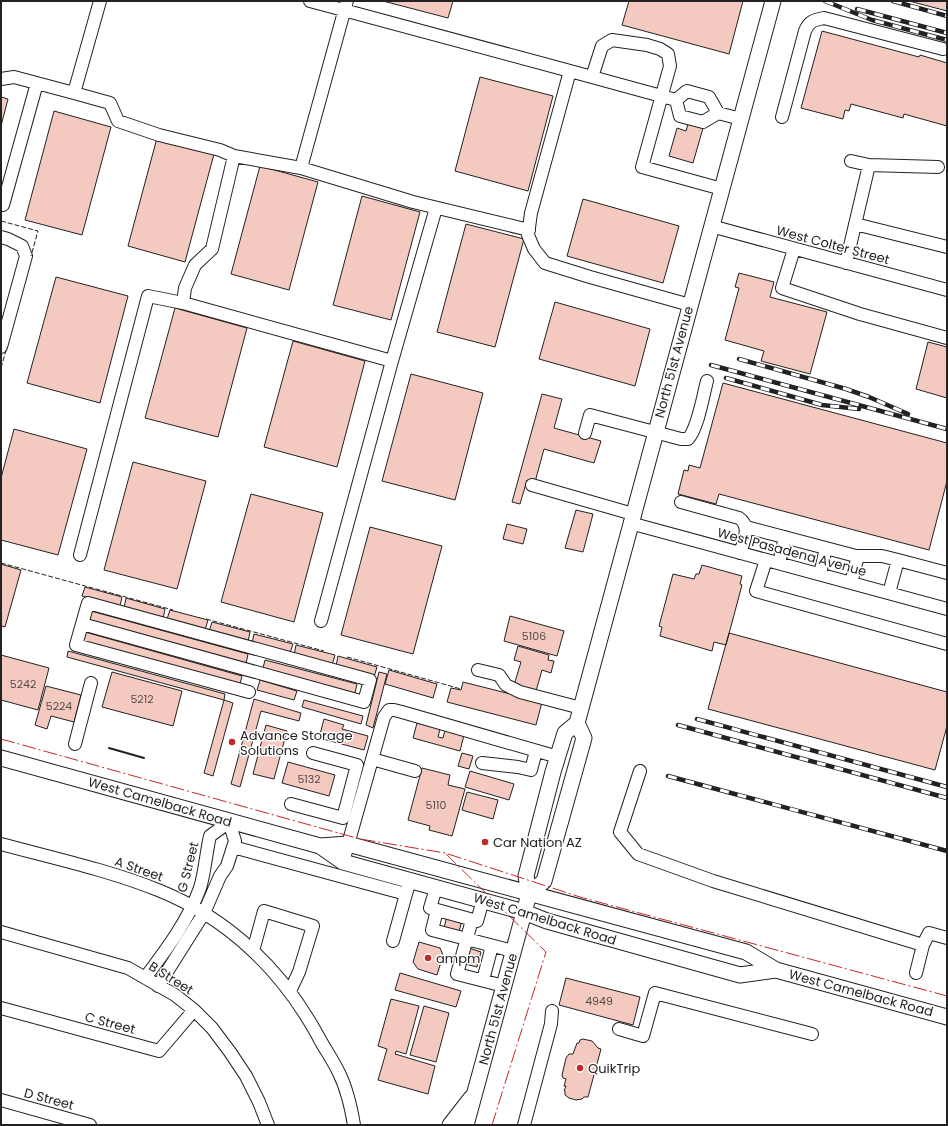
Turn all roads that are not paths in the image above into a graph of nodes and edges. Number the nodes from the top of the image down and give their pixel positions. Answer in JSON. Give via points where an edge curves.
{"nodes":[{"id":1,"x":100,"y":1,"type":"edge"},
{"id":2,"x":310,"y":1,"type":"edge"},
{"id":3,"x":773,"y":1,"type":"edge"},
{"id":4,"x":346,"y":6,"type":"edge"},
{"id":5,"x":943,"y":49,"type":"dead end"},
{"id":6,"x":570,"y":71,"type":"junction"},
{"id":7,"x":592,"y":77,"type":"junction"},
{"id":8,"x":1,"y":79,"type":"edge"},
{"id":9,"x":37,"y":83,"type":"junction"},
{"id":10,"x":74,"y":92,"type":"junction"},
{"id":11,"x":661,"y":96,"type":"junction"},
{"id":12,"x":676,"y":100,"type":"junction"},
{"id":13,"x":718,"y":113,"type":"junction"},
{"id":14,"x":782,"y":117,"type":"dead end"},
{"id":15,"x":741,"y":119,"type":"junction"},
{"id":16,"x":234,"y":156,"type":"junction"},
{"id":17,"x":851,"y":161,"type":"dead end"},
{"id":18,"x":869,"y":165,"type":"junction"},
{"id":19,"x":938,"y":167,"type":"dead end"},
{"id":20,"x":301,"y":168,"type":"junction"},
{"id":21,"x":722,"y":189,"type":"junction"},
{"id":22,"x":2,"y":205,"type":"dead end"},
{"id":23,"x":436,"y":208,"type":"junction"},
{"id":24,"x":855,"y":224,"type":"junction"},
{"id":25,"x":711,"y":226,"type":"junction"},
{"id":26,"x":528,"y":230,"type":"junction"},
{"id":27,"x":1,"y":237,"type":"edge"},
{"id":28,"x":947,"y":247,"type":"edge"},
{"id":29,"x":794,"y":249,"type":"junction"},
{"id":30,"x":846,"y":263,"type":"junction"},
{"id":31,"x":947,"y":290,"type":"edge"},
{"id":32,"x":183,"y":303,"type":"junction"},
{"id":33,"x":690,"y":305,"type":"junction"},
{"id":34,"x":947,"y":338,"type":"edge"},
{"id":35,"x":1,"y":347,"type":"edge"},
{"id":36,"x":392,"y":361,"type":"junction"},
{"id":37,"x":708,"y":381,"type":"dead end"},
{"id":38,"x":585,"y":433,"type":"dead end"},
{"id":39,"x":655,"y":433,"type":"junction"},
{"id":40,"x":532,"y":485,"type":"dead end"},
{"id":41,"x":682,"y":502,"type":"dead end"},
{"id":42,"x":632,"y":519,"type":"junction"},
{"id":43,"x":746,"y":527,"type":"junction"},
{"id":44,"x":785,"y":537,"type":"junction"},
{"id":45,"x":826,"y":548,"type":"junction"},
{"id":46,"x":740,"y":553,"type":"junction"},
{"id":47,"x":80,"y":555,"type":"dead end"},
{"id":48,"x":858,"y":556,"type":"junction"},
{"id":49,"x":766,"y":560,"type":"junction"},
{"id":50,"x":898,"y":560,"type":"junction"},
{"id":51,"x":779,"y":563,"type":"junction"},
{"id":52,"x":947,"y":573,"type":"edge"},
{"id":53,"x":820,"y":574,"type":"junction"},
{"id":54,"x":851,"y":583,"type":"junction"},
{"id":55,"x":889,"y":593,"type":"junction"},
{"id":56,"x":947,"y":609,"type":"edge"},
{"id":57,"x":321,"y":621,"type":"dead end"},
{"id":58,"x":82,"y":624,"type":"junction"},
{"id":59,"x":947,"y":644,"type":"edge"},
{"id":60,"x":478,"y":670,"type":"dead end"},
{"id":61,"x":91,"y":683,"type":"dead end"},
{"id":62,"x":249,"y":692,"type":"dead end"},
{"id":63,"x":581,"y":708,"type":"junction"},
{"id":64,"x":577,"y":723,"type":"junction"},
{"id":65,"x":75,"y":744,"type":"dead end"},
{"id":66,"x":536,"y":751,"type":"junction"},
{"id":67,"x":313,"y":753,"type":"dead end"},
{"id":68,"x":558,"y":757,"type":"junction"},
{"id":69,"x":1,"y":758,"type":"edge"},
{"id":70,"x":372,"y":759,"type":"junction"},
{"id":71,"x":482,"y":762,"type":"dead end"},
{"id":72,"x":415,"y":771,"type":"dead end"},
{"id":73,"x":640,"y":771,"type":"dead end"},
{"id":74,"x":291,"y":804,"type":"dead end"},
{"id":75,"x":229,"y":822,"type":"junction"},
{"id":76,"x":1,"y":844,"type":"edge"},
{"id":77,"x":348,"y":844,"type":"junction"},
{"id":78,"x":320,"y":846,"type":"junction"},
{"id":79,"x":234,"y":847,"type":"junction"},
{"id":80,"x":343,"y":862,"type":"junction"},
{"id":81,"x":408,"y":887,"type":"junction"},
{"id":82,"x":436,"y":888,"type":"junction"},
{"id":83,"x":529,"y":894,"type":"junction"},
{"id":84,"x":483,"y":900,"type":"junction"},
{"id":85,"x":191,"y":907,"type":"junction"},
{"id":86,"x":437,"y":910,"type":"junction"},
{"id":87,"x":524,"y":912,"type":"junction"},
{"id":88,"x":204,"y":914,"type":"junction"},
{"id":89,"x":472,"y":920,"type":"junction"},
{"id":90,"x":1,"y":932,"type":"edge"},
{"id":91,"x":947,"y":938,"type":"edge"},
{"id":92,"x":466,"y":939,"type":"junction"},
{"id":93,"x":394,"y":941,"type":"dead end"},
{"id":94,"x":923,"y":945,"type":"junction"},
{"id":95,"x":492,"y":946,"type":"junction"},
{"id":96,"x":253,"y":951,"type":"junction"},
{"id":97,"x":513,"y":951,"type":"junction"},
{"id":98,"x":776,"y":970,"type":"junction"},
{"id":99,"x":916,"y":973,"type":"dead end"},
{"id":100,"x":145,"y":978,"type":"junction"},
{"id":101,"x":483,"y":980,"type":"junction"},
{"id":102,"x":158,"y":986,"type":"junction"},
{"id":103,"x":504,"y":986,"type":"junction"},
{"id":104,"x":290,"y":990,"type":"junction"},
{"id":105,"x":1,"y":1008,"type":"edge"},
{"id":106,"x":194,"y":1010,"type":"junction"},
{"id":107,"x":552,"y":1011,"type":"dead end"},
{"id":108,"x":947,"y":1017,"type":"edge"},
{"id":109,"x":619,"y":1029,"type":"dead end"},
{"id":110,"x":812,"y":1034,"type":"dead end"},
{"id":111,"x":475,"y":1093,"type":"junction"},
{"id":112,"x":1,"y":1100,"type":"edge"},
{"id":113,"x":90,"y":1125,"type":"edge"},
{"id":114,"x":268,"y":1125,"type":"edge"},
{"id":115,"x":354,"y":1125,"type":"edge"},
{"id":116,"x":450,"y":1125,"type":"edge"},
{"id":117,"x":466,"y":1125,"type":"edge"},
{"id":118,"x":524,"y":1125,"type":"edge"}],
"edges":[{"from":1,"to":10,"type":"street"},
{"from":2,"to":4,"type":"street"},
{"from":3,"to":15,"type":"main road","name":"North 51st Avenue"},
{"from":4,"to":6,"type":"street"},
{"from":4,"to":20,"type":"street"},
{"from":5,"to":14,"type":"street","via":[[824,18],[814,20],[808,24],[805,31]]},
{"from":6,"to":7,"type":"street"},
{"from":6,"to":26,"type":"street"},
{"from":7,"to":11,"type":"street"},
{"from":7,"to":11,"type":"street","via":[[602,46],[612,40],[647,45],[668,54],[670,66]]},
{"from":8,"to":9,"type":"street","via":[[14,77]]},
{"from":9,"to":10,"type":"street"},
{"from":9,"to":22,"type":"street"},
{"from":10,"to":16,"type":"street","via":[[110,103],[118,121]]},
{"from":11,"to":12,"type":"street"},
{"from":11,"to":21,"type":"street","via":[[642,168]]},
{"from":12,"to":13,"type":"street","via":[[687,91],[709,97]]},
{"from":12,"to":13,"type":"street","via":[[680,116],[703,122]]},
{"from":13,"to":15,"type":"street"},
{"from":15,"to":21,"type":"main road","name":"North 51st Avenue"},
{"from":16,"to":20,"type":"street"},
{"from":16,"to":32,"type":"street","via":[[212,249],[195,265]]},
{"from":17,"to":18,"type":"street"},
{"from":18,"to":19,"type":"street"},
{"from":18,"to":24,"type":"street"},
{"from":20,"to":23,"type":"street"},
{"from":21,"to":25,"type":"main road","name":"North 51st Avenue"},
{"from":23,"to":26,"type":"street"},
{"from":23,"to":36,"type":"street"},
{"from":24,"to":28,"type":"street"},
{"from":24,"to":30,"type":"street"},
{"from":25,"to":29,"type":"street","name":"West Colter Street"},
{"from":25,"to":33,"type":"main road","name":"North 51st Avenue"},
{"from":26,"to":33,"type":"street","via":[[534,249],[546,263]]},
{"from":27,"to":35,"type":"street","via":[[22,246],[26,256]]},
{"from":29,"to":30,"type":"street","name":"West Colter Street"},
{"from":29,"to":34,"type":"street","via":[[782,288],[860,314]]},
{"from":30,"to":31,"type":"street","name":"West Colter Street"},
{"from":32,"to":36,"type":"street"},
{"from":32,"to":47,"type":"street","via":[[148,296]]},
{"from":33,"to":39,"type":"main road","name":"North 51st Avenue"},
{"from":36,"to":57,"type":"street"},
{"from":37,"to":39,"type":"street","via":[[692,434],[688,439]]},
{"from":38,"to":39,"type":"street","via":[[590,415]]},
{"from":39,"to":42,"type":"main road","name":"North 51st Avenue"},
{"from":40,"to":42,"type":"street","name":"West Pasadena Avenue"},
{"from":41,"to":43,"type":"street","via":[[740,518]]},
{"from":42,"to":46,"type":"street","name":"West Pasadena Avenue"},
{"from":42,"to":63,"type":"main road","name":"North 51st Avenue"},
{"from":43,"to":44,"type":"street"},
{"from":43,"to":46,"type":"street"},
{"from":44,"to":45,"type":"street"},
{"from":44,"to":51,"type":"street"},
{"from":45,"to":48,"type":"street"},
{"from":45,"to":53,"type":"street"},
{"from":46,"to":49,"type":"street","name":"West Pasadena Avenue"},
{"from":48,"to":50,"type":"street","via":[[882,556]]},
{"from":48,"to":54,"type":"street"},
{"from":49,"to":51,"type":"street","name":"West Pasadena Avenue"},
{"from":49,"to":59,"type":"street","via":[[756,591]]},
{"from":50,"to":52,"type":"street"},
{"from":50,"to":55,"type":"street"},
{"from":51,"to":53,"type":"street","name":"West Pasadena Avenue"},
{"from":53,"to":54,"type":"street","name":"West Pasadena Avenue"},
{"from":54,"to":55,"type":"street","name":"West Pasadena Avenue"},
{"from":55,"to":56,"type":"street","name":"West Pasadena Avenue"},
{"from":58,"to":58,"type":"street","via":[[88,603],[370,680],[364,702]]},
{"from":58,"to":62,"type":"street","via":[[76,645]]},
{"from":60,"to":63,"type":"street","via":[[499,675],[506,685],[520,692]]},
{"from":61,"to":65,"type":"street"},
{"from":63,"to":64,"type":"main road","name":"North 51st Avenue"},
{"from":64,"to":68,"type":"main road","name":"North 51st Avenue","via":[[565,733]]},
{"from":64,"to":83,"type":"main road","via":[[584,738],[544,881]]},
{"from":66,"to":68,"type":"street"},
{"from":66,"to":70,"type":"street","via":[[389,710],[384,717]]},
{"from":66,"to":71,"type":"street","via":[[531,770]]},
{"from":67,"to":74,"type":"street","via":[[357,765],[343,818]]},
{"from":68,"to":83,"type":"main road","name":"North 51st Avenue","via":[[526,876]]},
{"from":69,"to":75,"type":"main road","name":"West Camelback Road"},
{"from":70,"to":72,"type":"street"},
{"from":70,"to":77,"type":"street"},
{"from":73,"to":94,"type":"street","via":[[620,832],[638,854],[713,881]]},
{"from":75,"to":78,"type":"main road","name":"West Camelback Road"},
{"from":75,"to":79,"type":"street","via":[[235,841]]},
{"from":75,"to":85,"type":"street","name":"G Street","via":[[210,836],[200,887]]},
{"from":76,"to":85,"type":"street","name":"A Street","via":[[133,881]]},
{"from":77,"to":78,"type":"main road","name":"West Camelback Road"},
{"from":77,"to":80,"type":"street"},
{"from":77,"to":83,"type":"main road","name":"West Camelback Road"},
{"from":78,"to":80,"type":"main road","name":"West Camelback Road"},
{"from":79,"to":81,"type":"street"},
{"from":79,"to":88,"type":"street"},
{"from":80,"to":81,"type":"main road","name":"West Camelback Road"},
{"from":81,"to":82,"type":"main road","name":"West Camelback Road"},
{"from":81,"to":93,"type":"street"},
{"from":82,"to":84,"type":"main road","name":"West Camelback Road"},
{"from":82,"to":86,"type":"street","via":[[430,908]]},
{"from":83,"to":87,"type":"main road","name":"North 51st Avenue"},
{"from":83,"to":98,"type":"main road","name":"West Camelback Road","via":[[746,952]]},
{"from":84,"to":87,"type":"main road","name":"West Camelback Road"},
{"from":84,"to":89,"type":"street","via":[[477,921]]},
{"from":85,"to":88,"type":"street","name":"A Street"},
{"from":85,"to":100,"type":"street","name":"G Street","via":[[163,955]]},
{"from":86,"to":89,"type":"street"},
{"from":86,"to":92,"type":"street","via":[[432,930]]},
{"from":87,"to":97,"type":"main road","name":"North 51st Avenue"},
{"from":87,"to":98,"type":"main road","name":"West Camelback Road","via":[[547,921],[740,975]]},
{"from":88,"to":96,"type":"street","name":"A Street","via":[[224,926]]},
{"from":88,"to":102,"type":"street"},
{"from":89,"to":92,"type":"street"},
{"from":90,"to":100,"type":"street","name":"B Street","via":[[128,968]]},
{"from":91,"to":94,"type":"street","via":[[929,933]]},
{"from":92,"to":95,"type":"street"},
{"from":92,"to":101,"type":"street","via":[[457,974]]},
{"from":94,"to":99,"type":"street"},
{"from":95,"to":97,"type":"street"},
{"from":95,"to":101,"type":"street"},
{"from":96,"to":104,"type":"street","name":"A Street"},
{"from":96,"to":104,"type":"street","via":[[264,911],[313,926],[299,972]]},
{"from":97,"to":103,"type":"main road","name":"North 51st Avenue"},
{"from":98,"to":108,"type":"main road","name":"West Camelback Road"},
{"from":100,"to":102,"type":"street","name":"B Street"},
{"from":101,"to":103,"type":"street"},
{"from":102,"to":106,"type":"street","name":"B Street"},
{"from":103,"to":111,"type":"main road","name":"North 51st Avenue"},
{"from":104,"to":115,"type":"street","name":"A Street","via":[[339,1073]]},
{"from":105,"to":106,"type":"street","name":"C Street","via":[[159,1051]]},
{"from":106,"to":114,"type":"street","name":"B Street","via":[[212,1028],[246,1076]]},
{"from":107,"to":118,"type":"street","via":[[552,1024]]},
{"from":109,"to":110,"type":"street","via":[[643,1036],[655,993]]},
{"from":111,"to":116,"type":"main road"},
{"from":111,"to":117,"type":"main road","name":"North 51st Avenue"},
{"from":112,"to":113,"type":"street","name":"D Street"}]}
